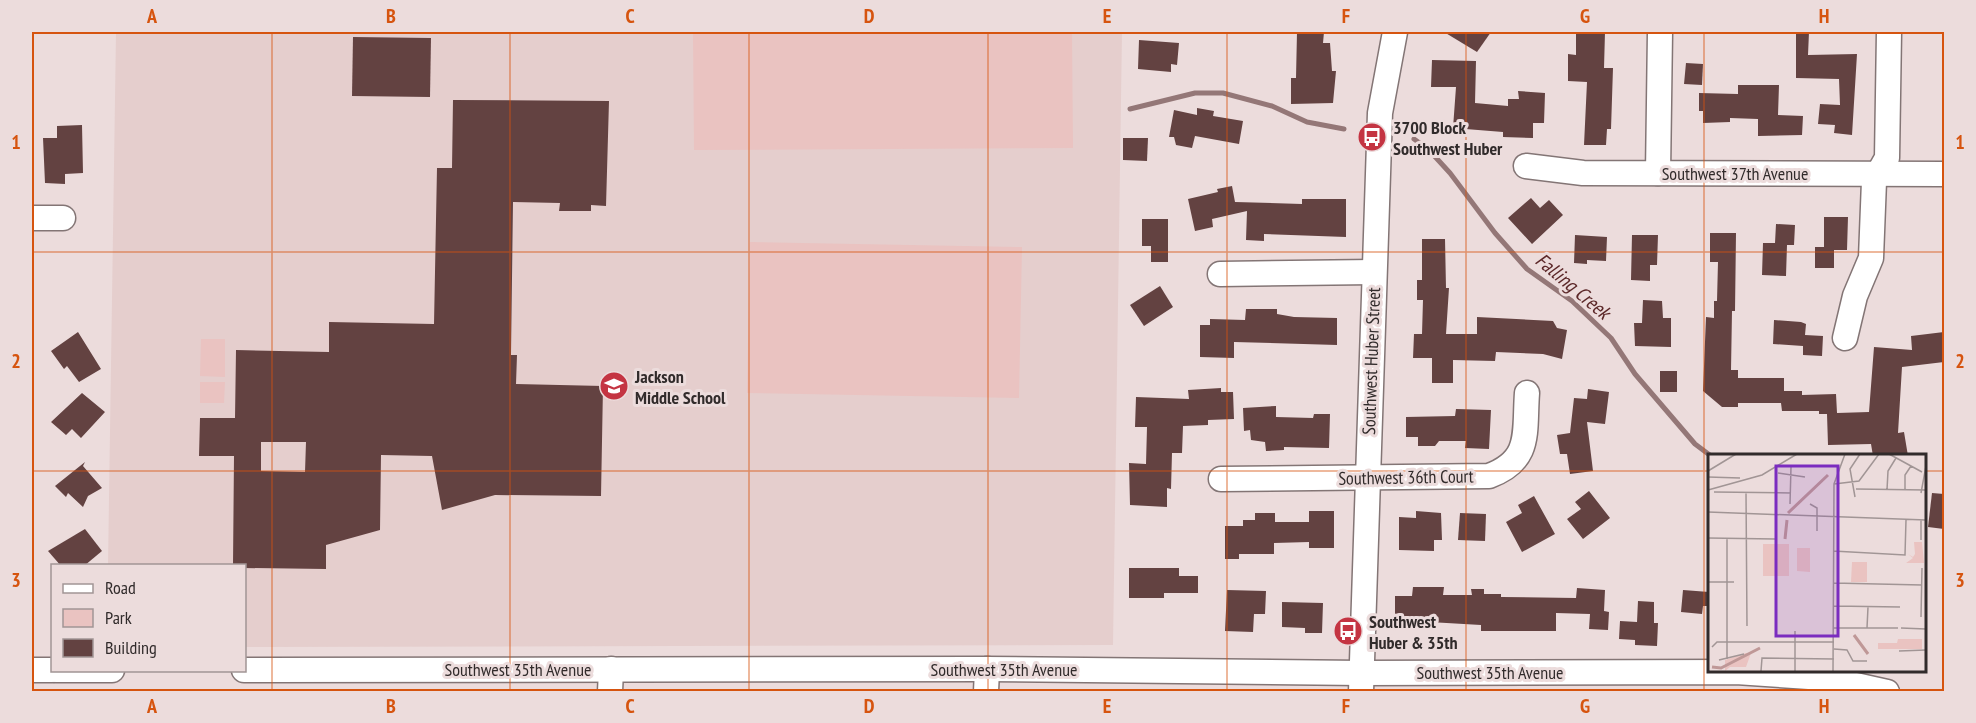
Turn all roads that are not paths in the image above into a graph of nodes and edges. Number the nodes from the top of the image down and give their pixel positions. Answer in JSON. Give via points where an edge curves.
{"nodes":[{"id":1,"x":1395,"y":32,"type":"edge"},
{"id":2,"x":1660,"y":32,"type":"edge"},
{"id":3,"x":1889,"y":32,"type":"edge"},
{"id":4,"x":1526,"y":166,"type":"dead end"},
{"id":5,"x":1658,"y":173,"type":"junction"},
{"id":6,"x":1879,"y":174,"type":"junction"},
{"id":7,"x":1944,"y":174,"type":"edge"},
{"id":8,"x":32,"y":218,"type":"edge"},
{"id":9,"x":63,"y":218,"type":"dead end"},
{"id":10,"x":1374,"y":272,"type":"junction"},
{"id":11,"x":1220,"y":274,"type":"dead end"},
{"id":12,"x":1845,"y":338,"type":"dead end"},
{"id":13,"x":1527,"y":393,"type":"dead end"},
{"id":14,"x":1368,"y":477,"type":"junction"},
{"id":15,"x":1221,"y":479,"type":"dead end"},
{"id":16,"x":32,"y":670,"type":"edge"},
{"id":17,"x":51,"y":670,"type":"edge"},
{"id":18,"x":246,"y":670,"type":"edge"},
{"id":19,"x":98,"y":672,"type":"edge"},
{"id":20,"x":611,"y":680,"type":"edge"},
{"id":21,"x":986,"y":680,"type":"edge"},
{"id":22,"x":352,"y":681,"type":"edge"},
{"id":23,"x":1361,"y":682,"type":"edge"},
{"id":24,"x":1762,"y":682,"type":"edge"},
{"id":25,"x":98,"y":692,"type":"edge"},
{"id":26,"x":1887,"y":692,"type":"edge"}],
"edges":[{"from":1,"to":10,"type":"street","name":"Southwest Huber Street","via":[[1380,113]]},
{"from":2,"to":5,"type":"street"},
{"from":3,"to":6,"type":"street","via":[[1887,158]]},
{"from":4,"to":5,"type":"street","name":"Southwest 37th Avenue","via":[[1583,173]]},
{"from":5,"to":6,"type":"street","name":"Southwest 37th Avenue"},
{"from":6,"to":7,"type":"street","name":"Southwest 37th Avenue"},
{"from":6,"to":12,"type":"street","via":[[1873,186],[1871,258],[1855,297]]},
{"from":8,"to":9,"type":"street"},
{"from":10,"to":11,"type":"street"},
{"from":10,"to":14,"type":"street","name":"Southwest Huber Street"},
{"from":13,"to":14,"type":"street","name":"Southwest 36th Court","via":[[1520,454],[1508,469],[1489,476]]},
{"from":14,"to":15,"type":"street","name":"Southwest 36th Court"},
{"from":14,"to":23,"type":"street","name":"Southwest Huber Street"},
{"from":16,"to":17,"type":"street"},
{"from":18,"to":22,"type":"street","name":"Southwest 35th Avenue"},
{"from":19,"to":25,"type":"street"},
{"from":20,"to":21,"type":"street","name":"Southwest 35th Avenue"},
{"from":20,"to":22,"type":"street","name":"Southwest 35th Avenue"},
{"from":21,"to":23,"type":"street","name":"Southwest 35th Avenue"},
{"from":23,"to":24,"type":"street","name":"Southwest 35th Avenue"},
{"from":24,"to":26,"type":"street","name":"Southwest 35th Avenue","via":[[1824,678]]}]}
